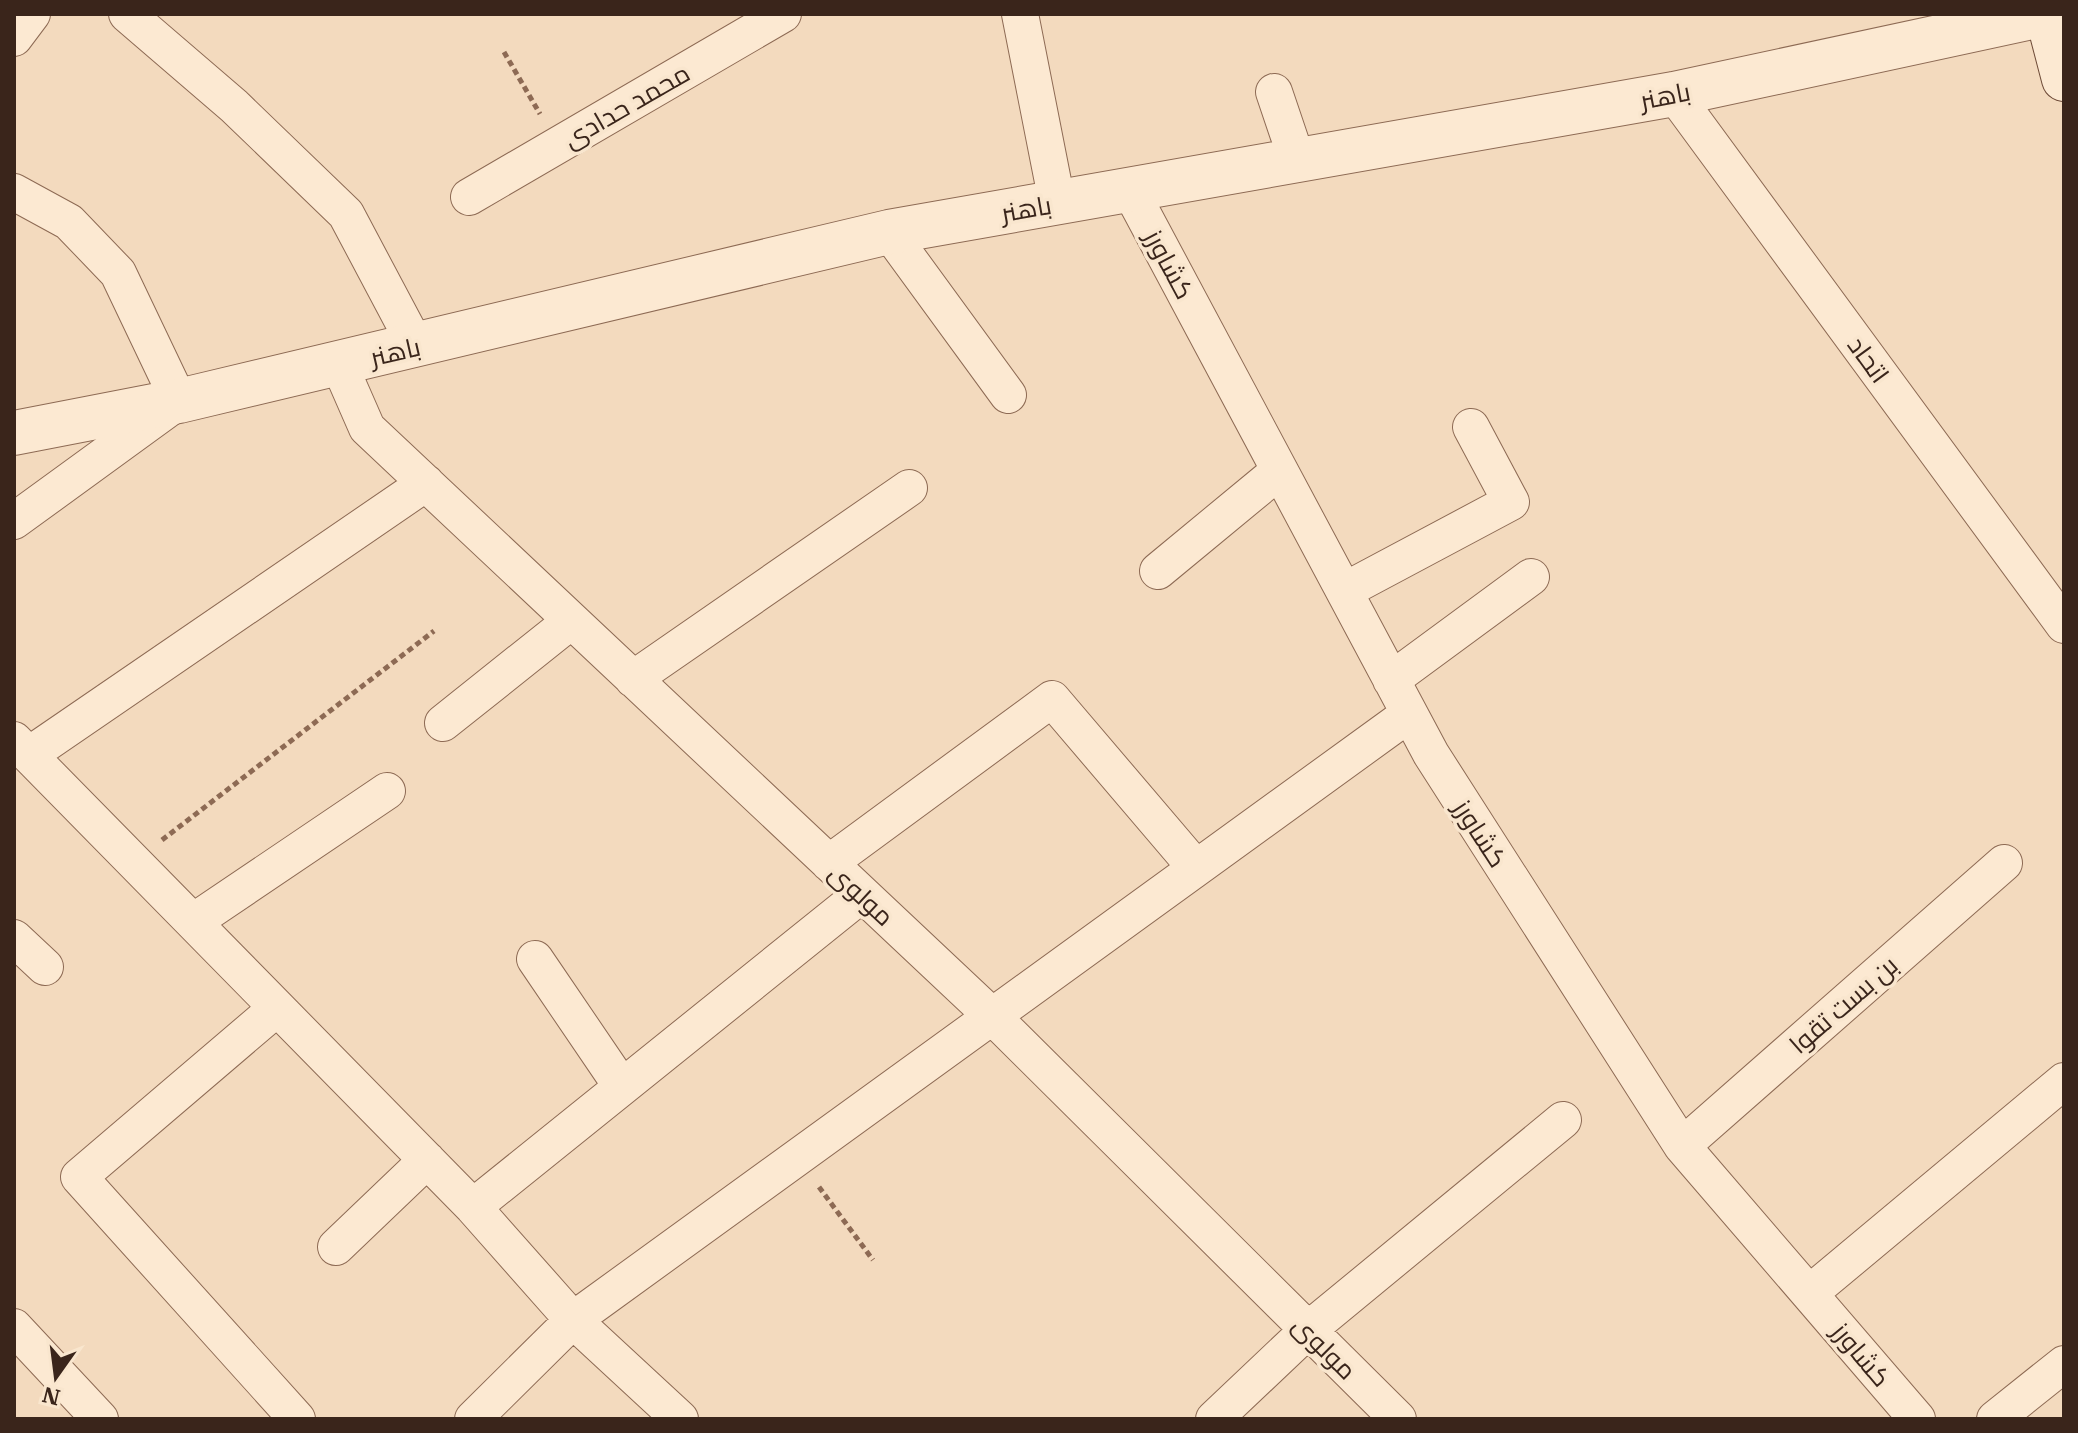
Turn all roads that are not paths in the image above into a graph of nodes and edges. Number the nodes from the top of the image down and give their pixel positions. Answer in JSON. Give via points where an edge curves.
{"nodes":[{"id":1,"x":32,"y":14,"type":"edge"},
{"id":2,"x":127,"y":14,"type":"edge"},
{"id":3,"x":783,"y":14,"type":"edge"},
{"id":4,"x":1020,"y":14,"type":"edge"},
{"id":5,"x":2047,"y":14,"type":"edge"},
{"id":6,"x":2064,"y":21,"type":"edge"},
{"id":7,"x":14,"y":38,"type":"edge"},
{"id":8,"x":2064,"y":79,"type":"edge"},
{"id":9,"x":1274,"y":92,"type":"dead end"},
{"id":10,"x":1674,"y":94,"type":"junction"},
{"id":11,"x":1297,"y":160,"type":"junction"},
{"id":12,"x":1130,"y":190,"type":"junction"},
{"id":13,"x":14,"y":192,"type":"edge"},
{"id":14,"x":469,"y":197,"type":"dead end"},
{"id":15,"x":1057,"y":202,"type":"junction"},
{"id":16,"x":889,"y":232,"type":"junction"},
{"id":17,"x":416,"y":346,"type":"junction"},
{"id":18,"x":339,"y":364,"type":"junction"},
{"id":19,"x":1008,"y":395,"type":"dead end"},
{"id":20,"x":179,"y":401,"type":"junction"},
{"id":21,"x":1471,"y":427,"type":"dead end"},
{"id":22,"x":14,"y":433,"type":"edge"},
{"id":23,"x":1279,"y":471,"type":"junction"},
{"id":24,"x":426,"y":483,"type":"junction"},
{"id":25,"x":909,"y":488,"type":"dead end"},
{"id":26,"x":14,"y":521,"type":"edge"},
{"id":27,"x":1158,"y":571,"type":"dead end"},
{"id":28,"x":1531,"y":577,"type":"dead end"},
{"id":29,"x":1344,"y":591,"type":"junction"},
{"id":30,"x":571,"y":621,"type":"junction"},
{"id":31,"x":2064,"y":625,"type":"edge"},
{"id":32,"x":633,"y":679,"type":"junction"},
{"id":33,"x":1391,"y":680,"type":"junction"},
{"id":34,"x":1409,"y":714,"type":"junction"},
{"id":35,"x":443,"y":723,"type":"dead end"},
{"id":36,"x":21,"y":748,"type":"edge"},
{"id":37,"x":387,"y":791,"type":"dead end"},
{"id":38,"x":829,"y":863,"type":"junction"},
{"id":39,"x":2004,"y":863,"type":"dead end"},
{"id":40,"x":1196,"y":868,"type":"junction"},
{"id":41,"x":862,"y":894,"type":"junction"},
{"id":42,"x":193,"y":922,"type":"junction"},
{"id":43,"x":14,"y":938,"type":"edge"},
{"id":44,"x":535,"y":959,"type":"dead end"},
{"id":45,"x":45,"y":967,"type":"dead end"},
{"id":46,"x":277,"y":1008,"type":"junction"},
{"id":47,"x":992,"y":1016,"type":"junction"},
{"id":48,"x":2064,"y":1081,"type":"edge"},
{"id":49,"x":622,"y":1087,"type":"junction"},
{"id":50,"x":1563,"y":1120,"type":"dead end"},
{"id":51,"x":1682,"y":1146,"type":"junction"},
{"id":52,"x":427,"y":1160,"type":"junction"},
{"id":53,"x":473,"y":1207,"type":"junction"},
{"id":54,"x":336,"y":1247,"type":"dead end"},
{"id":55,"x":1810,"y":1293,"type":"junction"},
{"id":56,"x":573,"y":1320,"type":"junction"},
{"id":57,"x":14,"y":1327,"type":"edge"},
{"id":58,"x":1308,"y":1330,"type":"junction"},
{"id":59,"x":2064,"y":1364,"type":"edge"},
{"id":60,"x":100,"y":1419,"type":"edge"},
{"id":61,"x":297,"y":1419,"type":"edge"},
{"id":62,"x":473,"y":1419,"type":"edge"},
{"id":63,"x":680,"y":1419,"type":"edge"},
{"id":64,"x":1214,"y":1419,"type":"edge"},
{"id":65,"x":1398,"y":1419,"type":"edge"},
{"id":66,"x":1917,"y":1419,"type":"edge"},
{"id":67,"x":1995,"y":1419,"type":"edge"}],
"edges":[{"from":1,"to":7,"type":"street"},
{"from":2,"to":17,"type":"street","via":[[234,106],[346,214]]},
{"from":3,"to":14,"type":"street","name":"محمد حدادی"},
{"from":4,"to":15,"type":"street"},
{"from":5,"to":6,"type":"street"},
{"from":5,"to":8,"type":"street"},
{"from":5,"to":10,"type":"street","name":"باهنر"},
{"from":9,"to":11,"type":"street"},
{"from":10,"to":11,"type":"street","name":"باهنر"},
{"from":10,"to":31,"type":"street","name":"اتحاد"},
{"from":11,"to":12,"type":"street","name":"باهنر"},
{"from":12,"to":15,"type":"street","name":"باهنر"},
{"from":12,"to":23,"type":"street","name":"کشاورز"},
{"from":13,"to":20,"type":"street","via":[[69,222],[118,273]]},
{"from":15,"to":16,"type":"street","name":"باهنر"},
{"from":16,"to":17,"type":"street","name":"باهنر"},
{"from":16,"to":19,"type":"street"},
{"from":17,"to":18,"type":"street","name":"باهنر"},
{"from":18,"to":20,"type":"street","name":"باهنر"},
{"from":18,"to":24,"type":"street","name":"مولوی","via":[[367,428]]},
{"from":20,"to":22,"type":"street","name":"باهنر"},
{"from":20,"to":26,"type":"street"},
{"from":21,"to":29,"type":"street","via":[[1511,502]]},
{"from":23,"to":27,"type":"street"},
{"from":23,"to":29,"type":"street","name":"کشاورز"},
{"from":24,"to":30,"type":"street","name":"مولوی"},
{"from":24,"to":36,"type":"street"},
{"from":25,"to":32,"type":"street"},
{"from":28,"to":33,"type":"street"},
{"from":29,"to":33,"type":"street","name":"کشاورز"},
{"from":30,"to":32,"type":"street","name":"مولوی"},
{"from":30,"to":35,"type":"street"},
{"from":32,"to":38,"type":"street","name":"مولوی"},
{"from":33,"to":34,"type":"street","name":"کشاورز"},
{"from":34,"to":40,"type":"street"},
{"from":34,"to":51,"type":"street","name":"کشاورز"},
{"from":36,"to":42,"type":"street"},
{"from":37,"to":42,"type":"street"},
{"from":38,"to":40,"type":"street","via":[[1052,699]]},
{"from":38,"to":41,"type":"street","name":"مولوی"},
{"from":39,"to":51,"type":"street","name":"بن بست تقوا"},
{"from":40,"to":47,"type":"street"},
{"from":41,"to":47,"type":"street","name":"مولوی"},
{"from":41,"to":49,"type":"street"},
{"from":42,"to":46,"type":"street"},
{"from":43,"to":45,"type":"street"},
{"from":44,"to":49,"type":"street"},
{"from":46,"to":52,"type":"street"},
{"from":46,"to":61,"type":"street","via":[[79,1177]]},
{"from":47,"to":56,"type":"street"},
{"from":47,"to":58,"type":"street","name":"مولوی"},
{"from":48,"to":55,"type":"street"},
{"from":49,"to":53,"type":"street"},
{"from":50,"to":58,"type":"street"},
{"from":51,"to":55,"type":"street","name":"کشاورز"},
{"from":52,"to":53,"type":"street"},
{"from":52,"to":54,"type":"street"},
{"from":53,"to":56,"type":"street"},
{"from":55,"to":66,"type":"street","name":"کشاورز"},
{"from":56,"to":62,"type":"street"},
{"from":56,"to":63,"type":"street"},
{"from":57,"to":60,"type":"street"},
{"from":58,"to":64,"type":"street"},
{"from":58,"to":65,"type":"street","name":"مولوی"},
{"from":59,"to":67,"type":"street"}]}
